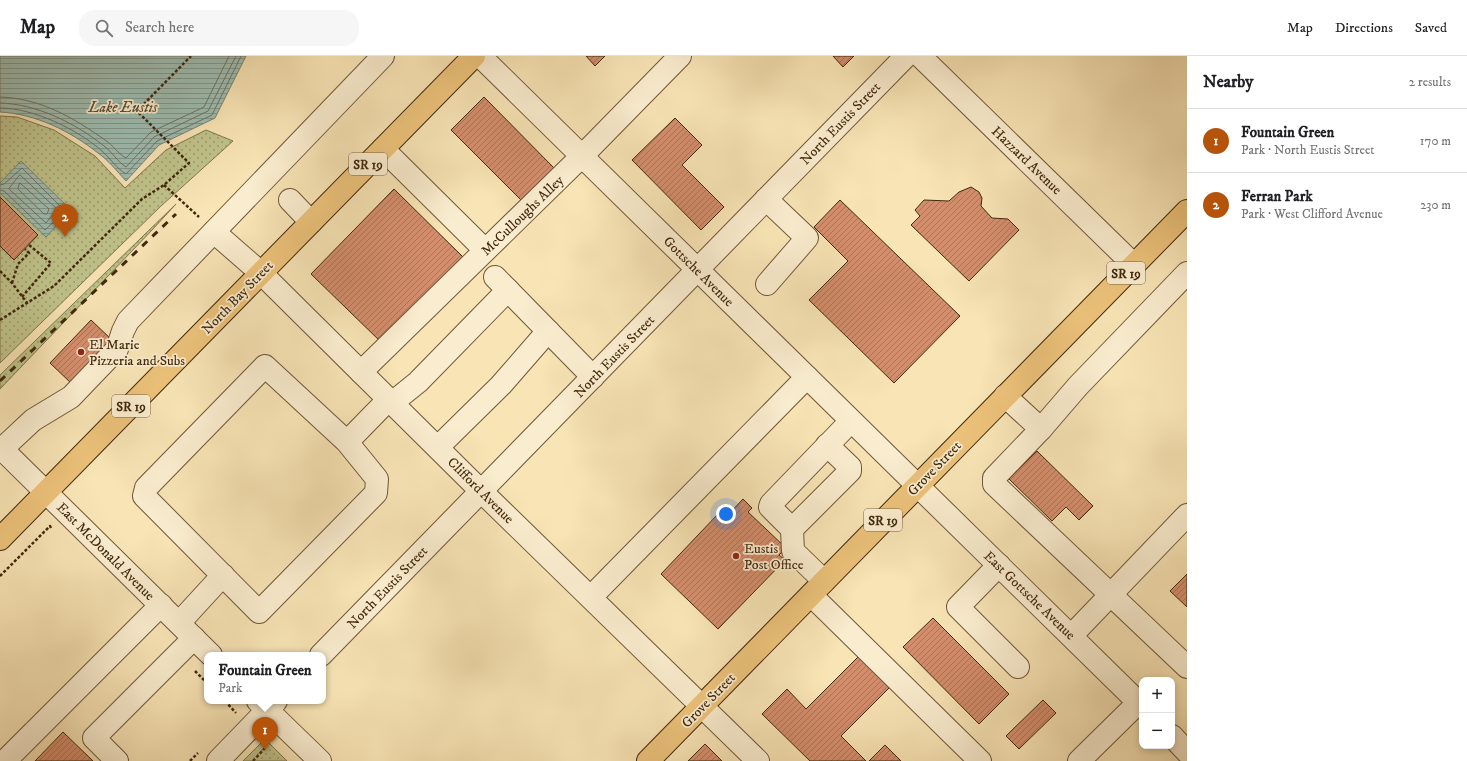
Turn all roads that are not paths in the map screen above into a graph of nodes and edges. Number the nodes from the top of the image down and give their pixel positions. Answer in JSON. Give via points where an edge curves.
{"nodes":[{"id":1,"x":383,"y":56,"type":"edge"},
{"id":2,"x":474,"y":56,"type":"edge"},
{"id":3,"x":480,"y":56,"type":"edge"},
{"id":4,"x":680,"y":56,"type":"edge"},
{"id":5,"x":906,"y":56,"type":"edge"},
{"id":6,"x":920,"y":56,"type":"edge"},
{"id":7,"x":383,"y":149,"type":"junction"},
{"id":8,"x":583,"y":155,"type":"junction"},
{"id":9,"x":766,"y":199,"type":"junction"},
{"id":10,"x":290,"y":200,"type":"dead end"},
{"id":11,"x":1187,"y":211,"type":"edge"},
{"id":12,"x":311,"y":222,"type":"junction"},
{"id":13,"x":214,"y":232,"type":"junction"},
{"id":14,"x":485,"y":250,"type":"junction"},
{"id":15,"x":1134,"y":265,"type":"junction"},
{"id":16,"x":697,"y":270,"type":"junction"},
{"id":17,"x":261,"y":273,"type":"junction"},
{"id":18,"x":1187,"y":274,"type":"edge"},
{"id":19,"x":767,"y":284,"type":"dead end"},
{"id":20,"x":548,"y":331,"type":"junction"},
{"id":21,"x":361,"y":372,"type":"junction"},
{"id":22,"x":593,"y":377,"type":"junction"},
{"id":23,"x":807,"y":377,"type":"junction"},
{"id":24,"x":1005,"y":396,"type":"junction"},
{"id":25,"x":390,"y":401,"type":"junction"},
{"id":26,"x":851,"y":421,"type":"junction"},
{"id":27,"x":1041,"y":429,"type":"junction"},
{"id":28,"x":347,"y":442,"type":"junction"},
{"id":29,"x":827,"y":445,"type":"junction"},
{"id":30,"x":438,"y":447,"type":"junction"},
{"id":31,"x":1,"y":448,"type":"edge"},
{"id":32,"x":917,"y":486,"type":"junction"},
{"id":33,"x":482,"y":491,"type":"junction"},
{"id":34,"x":46,"y":492,"type":"junction"},
{"id":35,"x":1187,"y":515,"type":"edge"},
{"id":36,"x":792,"y":529,"type":"junction"},
{"id":37,"x":0,"y":539,"type":"edge"},
{"id":38,"x":1000,"y":565,"type":"junction"},
{"id":39,"x":223,"y":575,"type":"junction"},
{"id":40,"x":817,"y":588,"type":"junction"},
{"id":41,"x":1111,"y":594,"type":"junction"},
{"id":42,"x":591,"y":597,"type":"junction"},
{"id":43,"x":161,"y":605,"type":"junction"},
{"id":44,"x":179,"y":622,"type":"junction"},
{"id":45,"x":1072,"y":635,"type":"junction"},
{"id":46,"x":194,"y":638,"type":"junction"},
{"id":47,"x":208,"y":652,"type":"edge"},
{"id":48,"x":324,"y":652,"type":"edge"},
{"id":49,"x":1018,"y":667,"type":"dead end"},
{"id":50,"x":1187,"y":668,"type":"edge"},
{"id":51,"x":1139,"y":703,"type":"edge"},
{"id":52,"x":267,"y":704,"type":"edge"},
{"id":53,"x":1139,"y":705,"type":"edge"},
{"id":54,"x":703,"y":706,"type":"junction"},
{"id":55,"x":1175,"y":739,"type":"edge"},
{"id":56,"x":1187,"y":752,"type":"edge"},
{"id":57,"x":5,"y":761,"type":"edge"},
{"id":58,"x":117,"y":761,"type":"edge"},
{"id":59,"x":218,"y":761,"type":"edge"},
{"id":60,"x":320,"y":761,"type":"edge"},
{"id":61,"x":648,"y":761,"type":"edge"},
{"id":62,"x":758,"y":761,"type":"edge"},
{"id":63,"x":980,"y":761,"type":"edge"},
{"id":64,"x":1079,"y":761,"type":"edge"}],
"edges":[{"from":1,"to":13,"type":"street"},
{"from":2,"to":7,"type":"main road","name":"North Bay Street","number":"SR 19"},
{"from":3,"to":8,"type":"street","name":"Gottsche Avenue"},
{"from":4,"to":8,"type":"street","name":"McCulloughs Alley"},
{"from":5,"to":9,"type":"street","name":"North Eustis Street"},
{"from":6,"to":15,"type":"street","name":"Hazzard Avenue"},
{"from":7,"to":12,"type":"main road","name":"North Bay Street","number":"SR 19"},
{"from":7,"to":14,"type":"street"},
{"from":8,"to":14,"type":"street","name":"McCulloughs Alley"},
{"from":8,"to":16,"type":"street","name":"Gottsche Avenue"},
{"from":9,"to":16,"type":"street","name":"North Eustis Street"},
{"from":9,"to":19,"type":"street","via":[[807,238]]},
{"from":10,"to":12,"type":"street"},
{"from":11,"to":15,"type":"main road","name":"Grove Street","number":"SR 19"},
{"from":12,"to":17,"type":"main road","name":"North Bay Street","number":"SR 19"},
{"from":13,"to":17,"type":"street","name":"Clifford Avenue"},
{"from":13,"to":31,"type":"street","via":[[128,321],[117,349],[71,397],[32,420]]},
{"from":14,"to":21,"type":"street","name":"McCulloughs Alley"},
{"from":15,"to":24,"type":"main road","name":"Grove Street","number":"SR 19"},
{"from":16,"to":22,"type":"street","name":"North Eustis Street"},
{"from":16,"to":23,"type":"street","name":"Gottsche Avenue"},
{"from":17,"to":21,"type":"street","name":"Clifford Avenue"},
{"from":17,"to":34,"type":"main road","name":"North Bay Street","number":"SR 19"},
{"from":18,"to":27,"type":"street","via":[[1078,386]]},
{"from":20,"to":22,"type":"street"},
{"from":20,"to":25,"type":"street","via":[[501,283],[418,382]]},
{"from":20,"to":30,"type":"street","via":[[501,385]]},
{"from":21,"to":25,"type":"street","name":"Clifford Avenue"},
{"from":22,"to":33,"type":"street","name":"North Eustis Street"},
{"from":23,"to":26,"type":"street","name":"Gottsche Avenue"},
{"from":23,"to":42,"type":"street"},
{"from":24,"to":27,"type":"street"},
{"from":24,"to":32,"type":"main road","name":"Grove Street","number":"SR 19"},
{"from":25,"to":28,"type":"street"},
{"from":25,"to":30,"type":"street","name":"Clifford Avenue"},
{"from":26,"to":29,"type":"street"},
{"from":26,"to":32,"type":"street","name":"Gottsche Avenue"},
{"from":27,"to":41,"type":"street","via":[[994,478],[994,484]]},
{"from":28,"to":39,"type":"street","via":[[377,479],[376,493],[259,612]]},
{"from":28,"to":39,"type":"street","via":[[265,366],[146,488],[144,496]]},
{"from":29,"to":36,"type":"street","via":[[771,504],[770,507]]},
{"from":29,"to":36,"type":"street","via":[[850,467],[850,471]]},
{"from":30,"to":33,"type":"street","name":"Clifford Avenue"},
{"from":31,"to":34,"type":"street","name":"East McDonald Avenue"},
{"from":32,"to":38,"type":"street","name":"East Gottsche Avenue"},
{"from":32,"to":40,"type":"main road","name":"Grove Street","number":"SR 19"},
{"from":33,"to":42,"type":"street","name":"Clifford Avenue"},
{"from":33,"to":48,"type":"street","name":"North Eustis Street"},
{"from":34,"to":37,"type":"main road","name":"North Bay Street","number":"SR 19"},
{"from":34,"to":43,"type":"street","name":"East McDonald Avenue"},
{"from":35,"to":41,"type":"street"},
{"from":36,"to":40,"type":"street","via":[[793,551]]},
{"from":38,"to":45,"type":"street","name":"East Gottsche Avenue"},
{"from":38,"to":49,"type":"street","via":[[958,607]]},
{"from":39,"to":44,"type":"street"},
{"from":40,"to":54,"type":"main road","name":"Grove Street","number":"SR 19"},
{"from":40,"to":63,"type":"street"},
{"from":41,"to":45,"type":"street"},
{"from":41,"to":50,"type":"street"},
{"from":42,"to":54,"type":"street","name":"Clifford Avenue"},
{"from":43,"to":44,"type":"street","name":"East McDonald Avenue"},
{"from":43,"to":57,"type":"street"},
{"from":44,"to":46,"type":"street","name":"East McDonald Avenue"},
{"from":45,"to":51,"type":"street","name":"East Gottsche Avenue"},
{"from":46,"to":47,"type":"street","name":"East McDonald Avenue"},
{"from":46,"to":58,"type":"street","via":[[94,738]]},
{"from":52,"to":59,"type":"street"},
{"from":52,"to":60,"type":"street"},
{"from":53,"to":64,"type":"street"},
{"from":54,"to":61,"type":"main road","name":"Grove Street","number":"SR 19"},
{"from":54,"to":62,"type":"street","name":"Clifford Avenue"},
{"from":55,"to":56,"type":"street"}]}
